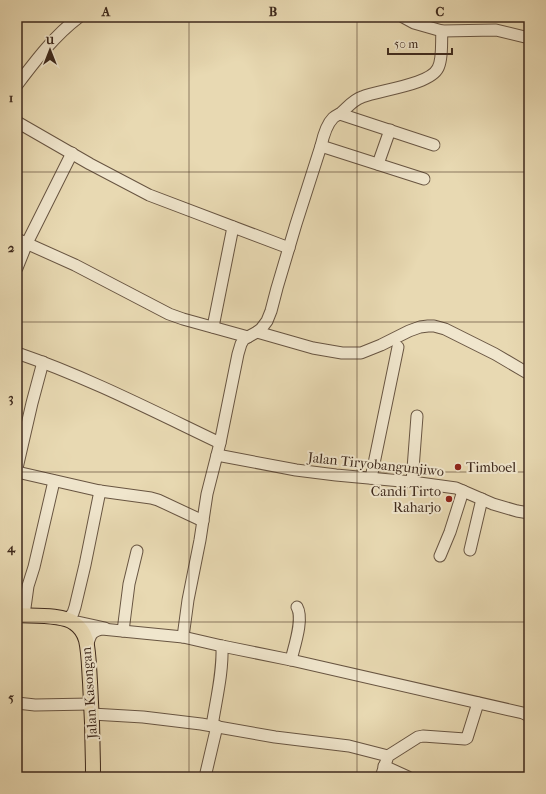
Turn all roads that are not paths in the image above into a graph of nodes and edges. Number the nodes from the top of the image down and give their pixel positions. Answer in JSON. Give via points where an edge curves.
{"nodes":[{"id":1,"x":79,"y":17,"type":"edge"},
{"id":2,"x":403,"y":17,"type":"edge"},
{"id":3,"x":442,"y":31,"type":"junction"},
{"id":4,"x":529,"y":38,"type":"edge"},
{"id":5,"x":18,"y":83,"type":"edge"},
{"id":6,"x":340,"y":114,"type":"junction"},
{"id":7,"x":17,"y":122,"type":"edge"},
{"id":8,"x":390,"y":130,"type":"junction"},
{"id":9,"x":434,"y":145,"type":"dead end"},
{"id":10,"x":322,"y":146,"type":"junction"},
{"id":11,"x":72,"y":153,"type":"junction"},
{"id":12,"x":378,"y":164,"type":"junction"},
{"id":13,"x":424,"y":179,"type":"dead end"},
{"id":14,"x":233,"y":228,"type":"junction"},
{"id":15,"x":17,"y":239,"type":"edge"},
{"id":16,"x":28,"y":244,"type":"junction"},
{"id":17,"x":289,"y":248,"type":"junction"},
{"id":18,"x":17,"y":268,"type":"edge"},
{"id":19,"x":213,"y":327,"type":"junction"},
{"id":20,"x":253,"y":335,"type":"junction"},
{"id":21,"x":398,"y":346,"type":"dead end"},
{"id":22,"x":17,"y":353,"type":"edge"},
{"id":23,"x":43,"y":362,"type":"junction"},
{"id":24,"x":529,"y":374,"type":"edge"},
{"id":25,"x":417,"y":416,"type":"dead end"},
{"id":26,"x":220,"y":443,"type":"junction"},
{"id":27,"x":217,"y":455,"type":"junction"},
{"id":28,"x":17,"y":468,"type":"edge"},
{"id":29,"x":17,"y":472,"type":"edge"},
{"id":30,"x":370,"y":478,"type":"junction"},
{"id":31,"x":54,"y":481,"type":"junction"},
{"id":32,"x":412,"y":482,"type":"junction"},
{"id":33,"x":100,"y":491,"type":"junction"},
{"id":34,"x":462,"y":491,"type":"junction"},
{"id":35,"x":482,"y":499,"type":"junction"},
{"id":36,"x":529,"y":513,"type":"edge"},
{"id":37,"x":203,"y":521,"type":"junction"},
{"id":38,"x":470,"y":550,"type":"dead end"},
{"id":39,"x":137,"y":551,"type":"dead end"},
{"id":40,"x":440,"y":556,"type":"dead end"},
{"id":41,"x":297,"y":607,"type":"dead end"},
{"id":42,"x":20,"y":615,"type":"edge"},
{"id":43,"x":70,"y":620,"type":"junction"},
{"id":44,"x":109,"y":629,"type":"junction"},
{"id":45,"x":123,"y":630,"type":"junction"},
{"id":46,"x":183,"y":637,"type":"junction"},
{"id":47,"x":222,"y":646,"type":"junction"},
{"id":48,"x":87,"y":647,"type":"junction"},
{"id":49,"x":291,"y":660,"type":"junction"},
{"id":50,"x":478,"y":702,"type":"junction"},
{"id":51,"x":17,"y":703,"type":"edge"},
{"id":52,"x":91,"y":709,"type":"junction"},
{"id":53,"x":529,"y":716,"type":"edge"},
{"id":54,"x":214,"y":726,"type":"junction"},
{"id":55,"x":388,"y":756,"type":"junction"},
{"id":56,"x":382,"y":772,"type":"edge"},
{"id":57,"x":94,"y":777,"type":"edge"},
{"id":58,"x":205,"y":777,"type":"edge"},
{"id":59,"x":408,"y":777,"type":"edge"}],
"edges":[{"from":1,"to":5,"type":"street","via":[[49,44]]},
{"from":2,"to":3,"type":"street"},
{"from":3,"to":4,"type":"street","via":[[496,30]]},
{"from":3,"to":6,"type":"street","via":[[439,67],[430,77],[363,96]]},
{"from":6,"to":8,"type":"street"},
{"from":6,"to":10,"type":"street","via":[[332,119],[322,140]]},
{"from":7,"to":11,"type":"street"},
{"from":8,"to":9,"type":"street"},
{"from":8,"to":12,"type":"street"},
{"from":10,"to":12,"type":"street"},
{"from":10,"to":17,"type":"street"},
{"from":11,"to":14,"type":"street","via":[[149,195]]},
{"from":11,"to":16,"type":"street"},
{"from":12,"to":13,"type":"street"},
{"from":14,"to":17,"type":"street"},
{"from":14,"to":19,"type":"street"},
{"from":15,"to":16,"type":"street"},
{"from":16,"to":18,"type":"street"},
{"from":16,"to":19,"type":"street","via":[[75,265],[169,314]]},
{"from":17,"to":20,"type":"street","via":[[267,321]]},
{"from":19,"to":20,"type":"street"},
{"from":20,"to":24,"type":"street","via":[[342,354],[362,354],[409,331],[434,326],[474,343]]},
{"from":20,"to":26,"type":"street","via":[[244,339],[241,344]]},
{"from":21,"to":30,"type":"street"},
{"from":22,"to":23,"type":"street"},
{"from":23,"to":26,"type":"street"},
{"from":23,"to":28,"type":"street"},
{"from":25,"to":32,"type":"street"},
{"from":26,"to":27,"type":"street"},
{"from":27,"to":30,"type":"street","name":"Jalan Tiryobangunjiwo","via":[[296,470]]},
{"from":27,"to":37,"type":"street"},
{"from":29,"to":31,"type":"street"},
{"from":30,"to":32,"type":"street","name":"Jalan Tiryobangunjiwo"},
{"from":31,"to":33,"type":"street"},
{"from":31,"to":42,"type":"street"},
{"from":32,"to":34,"type":"street","name":"Jalan Tiryobangunjiwo"},
{"from":33,"to":37,"type":"street","via":[[158,500]]},
{"from":33,"to":43,"type":"street","via":[[86,561]]},
{"from":34,"to":35,"type":"street","name":"Jalan Tiryobangunjiwo"},
{"from":34,"to":40,"type":"street"},
{"from":35,"to":36,"type":"street","name":"Jalan Tiryobangunjiwo"},
{"from":35,"to":38,"type":"street"},
{"from":37,"to":46,"type":"street"},
{"from":39,"to":45,"type":"street","via":[[128,584]]},
{"from":41,"to":49,"type":"street","via":[[300,614],[299,624]]},
{"from":42,"to":43,"type":"main road"},
{"from":43,"to":44,"type":"street"},
{"from":43,"to":48,"type":"main road","name":"Jalan Kasongan","via":[[81,630]]},
{"from":44,"to":45,"type":"street"},
{"from":44,"to":48,"type":"street","via":[[96,630]]},
{"from":45,"to":46,"type":"street"},
{"from":46,"to":47,"type":"street"},
{"from":47,"to":49,"type":"street"},
{"from":47,"to":54,"type":"street"},
{"from":48,"to":52,"type":"main road","name":"Jalan Kasongan"},
{"from":49,"to":50,"type":"street"},
{"from":50,"to":53,"type":"street"},
{"from":50,"to":55,"type":"street","via":[[465,739],[420,736]]},
{"from":51,"to":52,"type":"street"},
{"from":52,"to":54,"type":"street"},
{"from":52,"to":57,"type":"main road","name":"Jalan Kasongan"},
{"from":54,"to":55,"type":"street","via":[[349,746]]},
{"from":54,"to":58,"type":"street"},
{"from":55,"to":56,"type":"street"},
{"from":56,"to":59,"type":"street"}]}
